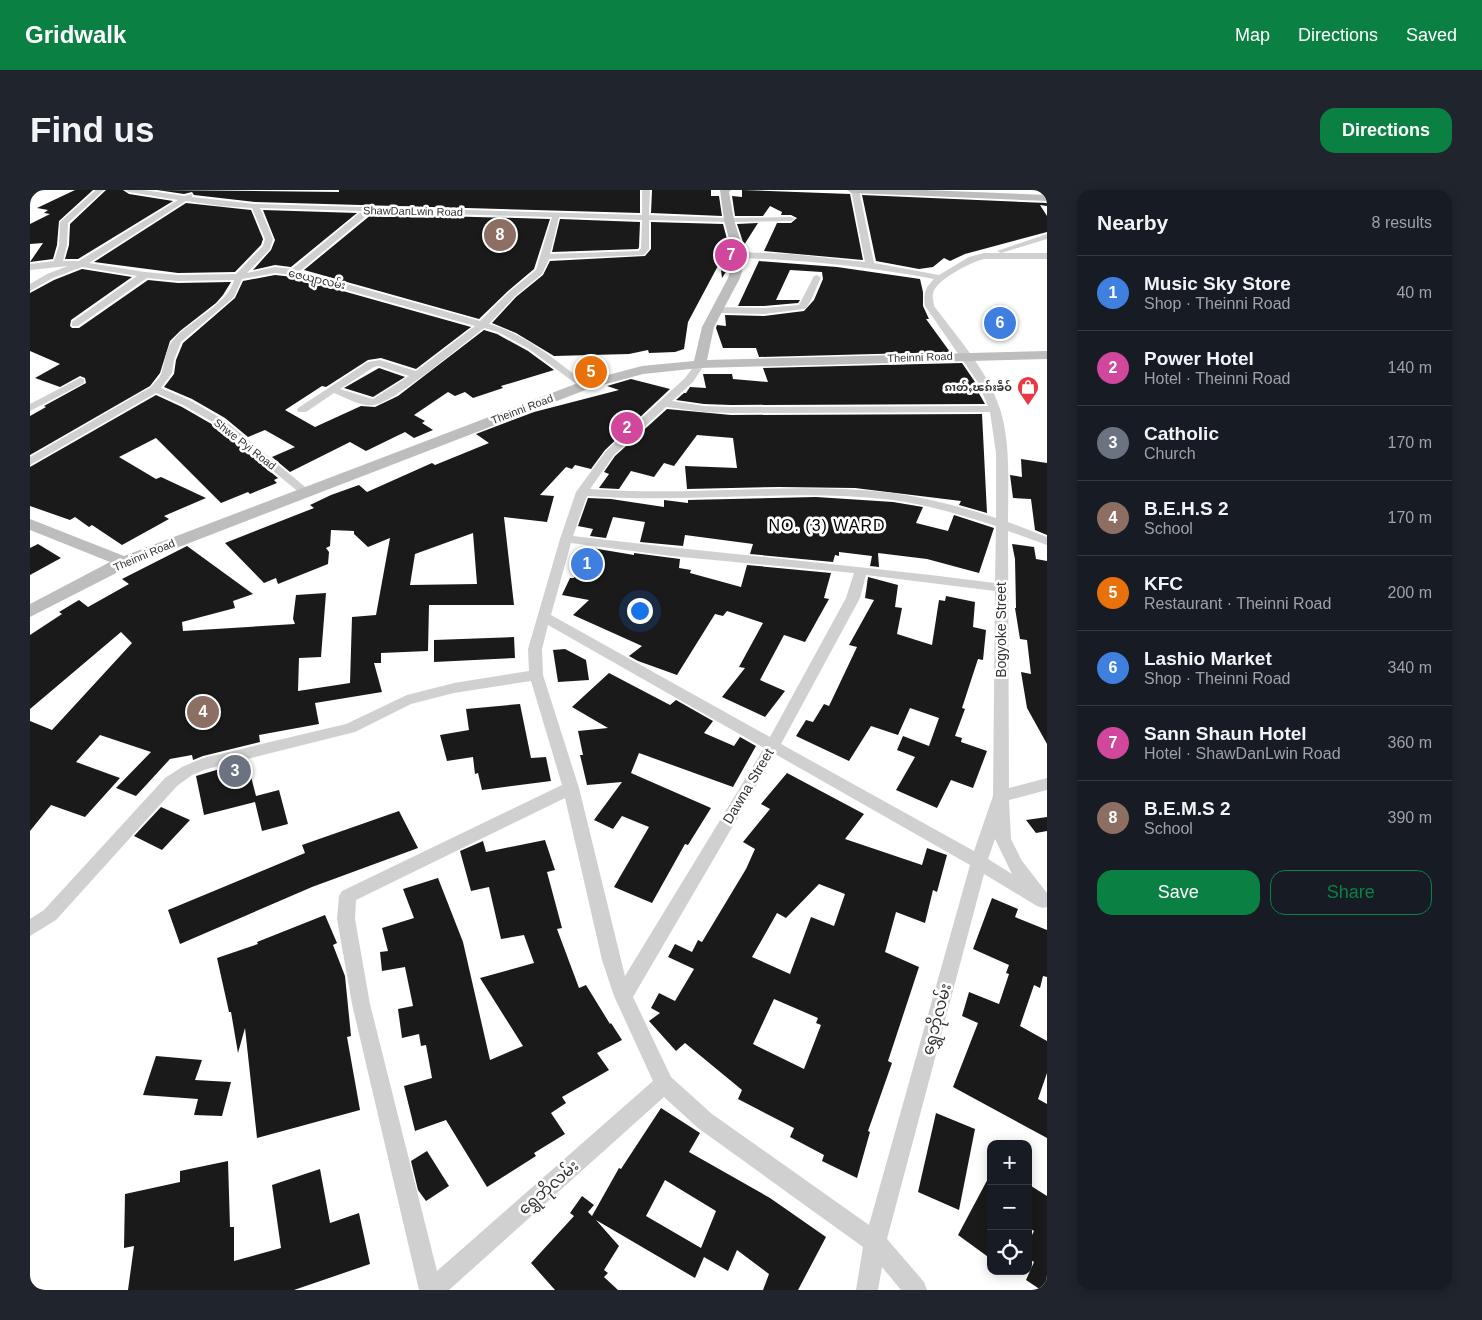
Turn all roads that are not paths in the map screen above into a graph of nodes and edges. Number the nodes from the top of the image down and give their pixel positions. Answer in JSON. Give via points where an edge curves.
{"nodes":[{"id":1,"x":100,"y":190,"type":"edge"},
{"id":2,"x":129,"y":190,"type":"edge"},
{"id":3,"x":196,"y":190,"type":"edge"},
{"id":4,"x":646,"y":190,"type":"edge"},
{"id":5,"x":726,"y":190,"type":"edge"},
{"id":6,"x":854,"y":190,"type":"edge"},
{"id":7,"x":186,"y":198,"type":"junction"},
{"id":8,"x":1047,"y":198,"type":"edge"},
{"id":9,"x":255,"y":206,"type":"junction"},
{"id":10,"x":368,"y":210,"type":"junction"},
{"id":11,"x":556,"y":215,"type":"junction"},
{"id":12,"x":645,"y":217,"type":"junction"},
{"id":13,"x":791,"y":219,"type":"dead end"},
{"id":14,"x":728,"y":220,"type":"junction"},
{"id":15,"x":1047,"y":236,"type":"edge"},
{"id":16,"x":740,"y":254,"type":"junction"},
{"id":17,"x":545,"y":256,"type":"junction"},
{"id":18,"x":984,"y":256,"type":"junction"},
{"id":19,"x":1047,"y":256,"type":"edge"},
{"id":20,"x":58,"y":264,"type":"junction"},
{"id":21,"x":81,"y":264,"type":"junction"},
{"id":22,"x":870,"y":265,"type":"junction"},
{"id":23,"x":30,"y":267,"type":"edge"},
{"id":24,"x":294,"y":272,"type":"junction"},
{"id":25,"x":145,"y":275,"type":"junction"},
{"id":26,"x":238,"y":277,"type":"junction"},
{"id":27,"x":817,"y":278,"type":"dead end"},
{"id":28,"x":940,"y":278,"type":"junction"},
{"id":29,"x":30,"y":288,"type":"edge"},
{"id":30,"x":717,"y":310,"type":"junction"},
{"id":31,"x":75,"y":324,"type":"dead end"},
{"id":32,"x":483,"y":324,"type":"junction"},
{"id":33,"x":1047,"y":355,"type":"edge"},
{"id":34,"x":966,"y":356,"type":"junction"},
{"id":35,"x":700,"y":364,"type":"junction"},
{"id":36,"x":417,"y":375,"type":"junction"},
{"id":37,"x":80,"y":381,"type":"dead end"},
{"id":38,"x":583,"y":386,"type":"junction"},
{"id":39,"x":155,"y":389,"type":"junction"},
{"id":40,"x":334,"y":390,"type":"junction"},
{"id":41,"x":662,"y":404,"type":"junction"},
{"id":42,"x":30,"y":408,"type":"edge"},
{"id":43,"x":995,"y":409,"type":"junction"},
{"id":44,"x":302,"y":410,"type":"dead end"},
{"id":45,"x":30,"y":462,"type":"edge"},
{"id":46,"x":305,"y":492,"type":"junction"},
{"id":47,"x":582,"y":492,"type":"junction"},
{"id":48,"x":30,"y":524,"type":"edge"},
{"id":49,"x":1002,"y":524,"type":"junction"},
{"id":50,"x":566,"y":539,"type":"junction"},
{"id":51,"x":1047,"y":542,"type":"edge"},
{"id":52,"x":124,"y":562,"type":"junction"},
{"id":53,"x":861,"y":570,"type":"junction"},
{"id":54,"x":1001,"y":588,"type":"junction"},
{"id":55,"x":30,"y":611,"type":"edge"},
{"id":56,"x":544,"y":616,"type":"junction"},
{"id":57,"x":536,"y":674,"type":"junction"},
{"id":58,"x":772,"y":747,"type":"junction"},
{"id":59,"x":1047,"y":784,"type":"edge"},
{"id":60,"x":571,"y":788,"type":"junction"},
{"id":61,"x":1001,"y":796,"type":"junction"},
{"id":62,"x":979,"y":862,"type":"junction"},
{"id":63,"x":1045,"y":902,"type":"edge"},
{"id":64,"x":30,"y":928,"type":"edge"},
{"id":65,"x":623,"y":996,"type":"junction"},
{"id":66,"x":664,"y":1084,"type":"junction"},
{"id":67,"x":875,"y":1242,"type":"junction"},
{"id":68,"x":431,"y":1290,"type":"edge"},
{"id":69,"x":867,"y":1290,"type":"edge"},
{"id":70,"x":916,"y":1290,"type":"edge"}],
"edges":[{"from":1,"to":20,"type":"street","via":[[64,222]]},
{"from":2,"to":7,"type":"street","name":"ShawDanLwin Road"},
{"from":3,"to":7,"type":"street"},
{"from":4,"to":12,"type":"street"},
{"from":5,"to":14,"type":"main road"},
{"from":6,"to":8,"type":"main road"},
{"from":6,"to":22,"type":"street"},
{"from":7,"to":9,"type":"street","name":"ShawDanLwin Road"},
{"from":7,"to":21,"type":"street"},
{"from":9,"to":10,"type":"street","name":"ShawDanLwin Road"},
{"from":9,"to":26,"type":"street","via":[[269,239],[267,247]]},
{"from":10,"to":11,"type":"street","name":"ShawDanLwin Road"},
{"from":10,"to":24,"type":"street"},
{"from":11,"to":12,"type":"street","name":"ShawDanLwin Road"},
{"from":11,"to":17,"type":"street"},
{"from":12,"to":14,"type":"street","name":"ShawDanLwin Road"},
{"from":12,"to":17,"type":"street","via":[[645,249],[641,253]]},
{"from":13,"to":14,"type":"street","name":"ShawDanLwin Road"},
{"from":14,"to":16,"type":"main road"},
{"from":15,"to":18,"type":"street"},
{"from":16,"to":22,"type":"street"},
{"from":16,"to":30,"type":"main road","via":[[739,268]]},
{"from":17,"to":32,"type":"street","via":[[539,272]]},
{"from":18,"to":19,"type":"street"},
{"from":18,"to":28,"type":"street","via":[[972,259]]},
{"from":20,"to":21,"type":"street","name":"ဇေယျာလမ်း"},
{"from":20,"to":23,"type":"street","name":"ဇေယျာလမ်း"},
{"from":21,"to":25,"type":"street","name":"ဇေယျာလမ်း"},
{"from":21,"to":29,"type":"street"},
{"from":22,"to":28,"type":"street"},
{"from":24,"to":26,"type":"street","name":"ဇေယျာလမ်း","via":[[275,270]]},
{"from":24,"to":32,"type":"street","name":"ဇေယျာလမ်း"},
{"from":25,"to":26,"type":"street","name":"ဇေယျာလမ်း"},
{"from":25,"to":31,"type":"street"},
{"from":26,"to":39,"type":"street","via":[[231,294],[177,341],[167,373]]},
{"from":27,"to":30,"type":"street","via":[[805,305],[801,307],[764,311]]},
{"from":28,"to":34,"type":"street","name":"Bogyoke Street","via":[[928,295],[930,306]]},
{"from":30,"to":35,"type":"main road","via":[[708,327]]},
{"from":32,"to":36,"type":"street"},
{"from":32,"to":38,"type":"street","name":"ဇေယျာလမ်း","via":[[532,347]]},
{"from":33,"to":34,"type":"main road","name":"Theinni Road"},
{"from":34,"to":35,"type":"main road","name":"Theinni Road"},
{"from":34,"to":43,"type":"street","name":"Bogyoke Street"},
{"from":35,"to":38,"type":"main road","name":"Theinni Road","via":[[642,370]]},
{"from":35,"to":41,"type":"street","via":[[690,380]]},
{"from":36,"to":40,"type":"street","via":[[374,402]]},
{"from":36,"to":40,"type":"street","via":[[380,363],[371,364]]},
{"from":37,"to":42,"type":"street"},
{"from":38,"to":46,"type":"main road","name":"Theinni Road"},
{"from":39,"to":45,"type":"street"},
{"from":39,"to":46,"type":"street","name":"Shwe Pyi Road","via":[[188,402],[220,422]]},
{"from":40,"to":44,"type":"street"},
{"from":41,"to":43,"type":"street","via":[[704,410]]},
{"from":41,"to":47,"type":"street","via":[[610,453]]},
{"from":43,"to":49,"type":"street","name":"Bogyoke Street","via":[[1002,454]]},
{"from":46,"to":52,"type":"main road","name":"Theinni Road"},
{"from":47,"to":49,"type":"street","via":[[658,496],[836,493],[893,497],[936,504]]},
{"from":47,"to":50,"type":"street"},
{"from":48,"to":52,"type":"main road"},
{"from":49,"to":51,"type":"street"},
{"from":49,"to":54,"type":"street","name":"Bogyoke Street"},
{"from":50,"to":53,"type":"street"},
{"from":50,"to":56,"type":"street"},
{"from":52,"to":55,"type":"main road","name":"Theinni Road"},
{"from":53,"to":54,"type":"street"},
{"from":53,"to":58,"type":"street","name":"Dawna Street","via":[[853,598]]},
{"from":54,"to":61,"type":"street","name":"Bogyoke Street"},
{"from":56,"to":57,"type":"street","via":[[535,649]]},
{"from":56,"to":58,"type":"street"},
{"from":57,"to":60,"type":"street"},
{"from":57,"to":64,"type":"street","via":[[407,700],[350,728],[186,771],[171,782],[50,915]]},
{"from":58,"to":62,"type":"street"},
{"from":58,"to":65,"type":"street","name":"Dawna Street"},
{"from":59,"to":61,"type":"street"},
{"from":60,"to":65,"type":"street","via":[[611,960]]},
{"from":60,"to":68,"type":"street","via":[[348,896],[346,918],[361,1004]]},
{"from":61,"to":62,"type":"street","name":"ရွှေဘိုလမ်း"},
{"from":61,"to":63,"type":"street","name":"Bogyoke Street","via":[[1003,839],[1016,866]]},
{"from":62,"to":63,"type":"street"},
{"from":62,"to":67,"type":"street","name":"ရွှေဘိုလမ်း"},
{"from":65,"to":66,"type":"street"},
{"from":66,"to":67,"type":"street","via":[[705,1121]]},
{"from":66,"to":68,"type":"street","name":"ရွှေဘိုလမ်း"},
{"from":67,"to":69,"type":"street","name":"ရွှေဘိုလမ်း"},
{"from":67,"to":70,"type":"street"}]}
